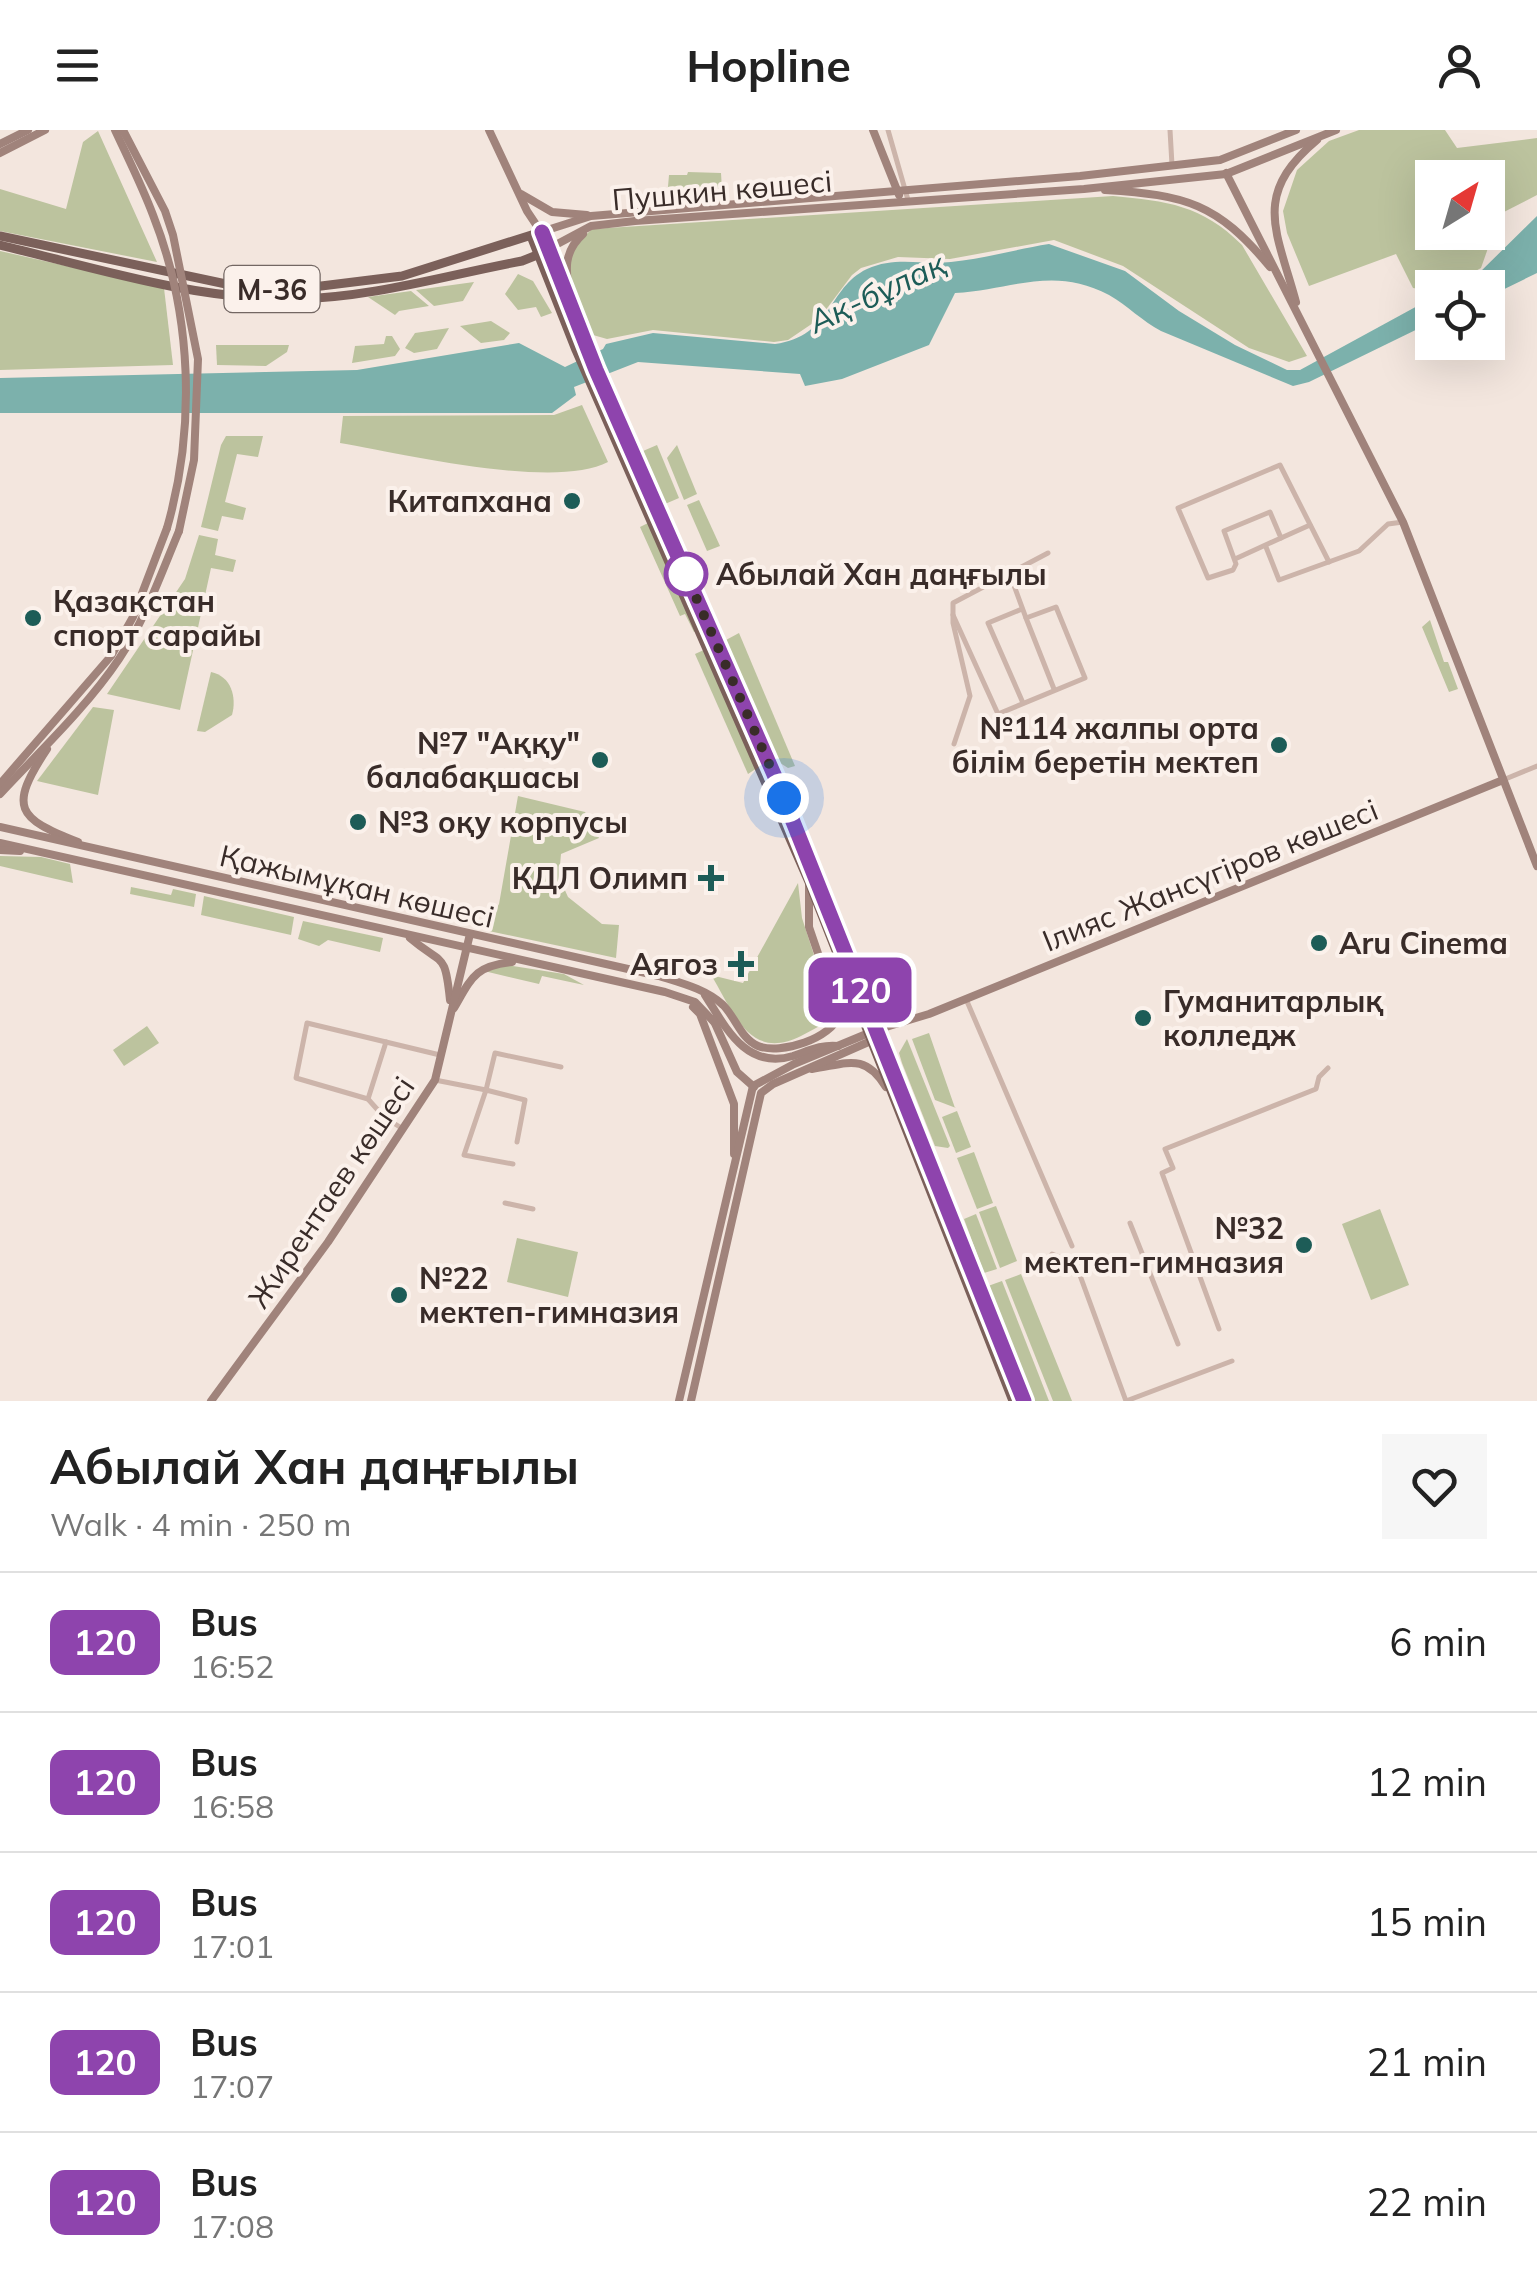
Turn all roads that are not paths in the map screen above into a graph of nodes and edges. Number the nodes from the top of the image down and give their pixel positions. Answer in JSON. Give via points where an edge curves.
{"nodes":[{"id":1,"x":28,"y":130,"type":"edge"},
{"id":2,"x":45,"y":130,"type":"edge"},
{"id":3,"x":115,"y":130,"type":"edge"},
{"id":4,"x":123,"y":130,"type":"edge"},
{"id":5,"x":489,"y":130,"type":"edge"},
{"id":6,"x":873,"y":130,"type":"edge"},
{"id":7,"x":888,"y":130,"type":"edge"},
{"id":8,"x":1170,"y":130,"type":"edge"},
{"id":9,"x":1296,"y":130,"type":"edge"},
{"id":10,"x":1336,"y":130,"type":"edge"},
{"id":11,"x":1323,"y":135,"type":"junction"},
{"id":12,"x":0,"y":144,"type":"edge"},
{"id":13,"x":0,"y":153,"type":"edge"},
{"id":14,"x":1220,"y":160,"type":"junction"},
{"id":15,"x":1172,"y":165,"type":"junction"},
{"id":16,"x":1226,"y":174,"type":"junction"},
{"id":17,"x":1084,"y":189,"type":"junction"},
{"id":18,"x":520,"y":193,"type":"junction"},
{"id":19,"x":903,"y":195,"type":"junction"},
{"id":20,"x":591,"y":216,"type":"junction"},
{"id":21,"x":592,"y":226,"type":"junction"},
{"id":22,"x":536,"y":234,"type":"junction"},
{"id":23,"x":0,"y":236,"type":"edge"},
{"id":24,"x":0,"y":244,"type":"edge"},
{"id":25,"x":492,"y":248,"type":"junction"},
{"id":26,"x":548,"y":250,"type":"junction"},
{"id":27,"x":537,"y":255,"type":"junction"},
{"id":28,"x":496,"y":266,"type":"junction"},
{"id":29,"x":1280,"y":278,"type":"junction"},
{"id":30,"x":573,"y":313,"type":"junction"},
{"id":31,"x":1300,"y":316,"type":"junction"},
{"id":32,"x":580,"y":348,"type":"junction"},
{"id":33,"x":602,"y":398,"type":"junction"},
{"id":34,"x":1404,"y":522,"type":"junction"},
{"id":35,"x":1310,"y":525,"type":"junction"},
{"id":36,"x":1282,"y":538,"type":"junction"},
{"id":37,"x":1266,"y":547,"type":"junction"},
{"id":38,"x":1048,"y":553,"type":"dead end"},
{"id":39,"x":1235,"y":560,"type":"junction"},
{"id":40,"x":1329,"y":562,"type":"junction"},
{"id":41,"x":1009,"y":572,"type":"junction"},
{"id":42,"x":1022,"y":608,"type":"junction"},
{"id":43,"x":953,"y":615,"type":"junction"},
{"id":44,"x":1026,"y":618,"type":"junction"},
{"id":45,"x":1054,"y":689,"type":"junction"},
{"id":46,"x":1023,"y":702,"type":"junction"},
{"id":47,"x":61,"y":728,"type":"junction"},
{"id":48,"x":954,"y":744,"type":"dead end"},
{"id":49,"x":1537,"y":766,"type":"edge"},
{"id":50,"x":1502,"y":780,"type":"junction"},
{"id":51,"x":1,"y":782,"type":"edge"},
{"id":52,"x":0,"y":794,"type":"edge"},
{"id":53,"x":0,"y":828,"type":"edge"},
{"id":54,"x":0,"y":846,"type":"edge"},
{"id":55,"x":106,"y":852,"type":"junction"},
{"id":56,"x":1537,"y":866,"type":"edge"},
{"id":57,"x":809,"y":882,"type":"junction"},
{"id":58,"x":470,"y":934,"type":"junction"},
{"id":59,"x":406,"y":935,"type":"junction"},
{"id":60,"x":466,"y":948,"type":"junction"},
{"id":61,"x":521,"y":961,"type":"junction"},
{"id":62,"x":702,"y":992,"type":"junction"},
{"id":63,"x":683,"y":997,"type":"junction"},
{"id":64,"x":966,"y":999,"type":"junction"},
{"id":65,"x":450,"y":1013,"type":"junction"},
{"id":66,"x":714,"y":1022,"type":"junction"},
{"id":67,"x":872,"y":1036,"type":"junction"},
{"id":68,"x":386,"y":1042,"type":"junction"},
{"id":69,"x":839,"y":1046,"type":"junction"},
{"id":70,"x":440,"y":1055,"type":"junction"},
{"id":71,"x":562,"y":1068,"type":"dead end"},
{"id":72,"x":1328,"y":1068,"type":"dead end"},
{"id":73,"x":802,"y":1071,"type":"junction"},
{"id":74,"x":434,"y":1080,"type":"junction"},
{"id":75,"x":752,"y":1086,"type":"junction"},
{"id":76,"x":486,"y":1090,"type":"junction"},
{"id":77,"x":761,"y":1093,"type":"junction"},
{"id":78,"x":368,"y":1099,"type":"junction"},
{"id":79,"x":899,"y":1113,"type":"junction"},
{"id":80,"x":403,"y":1129,"type":"junction"},
{"id":81,"x":517,"y":1142,"type":"dead end"},
{"id":82,"x":734,"y":1157,"type":"junction"},
{"id":83,"x":513,"y":1164,"type":"dead end"},
{"id":84,"x":505,"y":1203,"type":"dead end"},
{"id":85,"x":532,"y":1209,"type":"dead end"},
{"id":86,"x":1130,"y":1223,"type":"dead end"},
{"id":87,"x":1072,"y":1246,"type":"dead end"},
{"id":88,"x":1052,"y":1254,"type":"dead end"},
{"id":89,"x":1219,"y":1330,"type":"dead end"},
{"id":90,"x":1178,"y":1344,"type":"dead end"},
{"id":91,"x":1232,"y":1361,"type":"dead end"},
{"id":92,"x":211,"y":1401,"type":"edge"},
{"id":93,"x":679,"y":1401,"type":"edge"},
{"id":94,"x":690,"y":1401,"type":"edge"},
{"id":95,"x":1013,"y":1401,"type":"edge"},
{"id":96,"x":1024,"y":1401,"type":"edge"}],
"edges":[{"from":1,"to":12,"type":"main road"},
{"from":2,"to":13,"type":"main road"},
{"from":3,"to":51,"type":"main road","bridge":true,"via":[[154,218],[176,297],[186,360],[182,459],[167,528],[134,617],[111,656]]},
{"from":4,"to":47,"type":"main road","bridge":true,"via":[[173,235],[198,359],[194,460],[179,531],[139,623],[119,659]]},
{"from":5,"to":18,"type":"main road"},
{"from":6,"to":19,"type":"main road"},
{"from":7,"to":19,"type":"street"},
{"from":8,"to":15,"type":"street"},
{"from":9,"to":14,"type":"main road","name":"Пушкин көшесі"},
{"from":10,"to":11,"type":"main road","name":"Пушкин көшесі"},
{"from":11,"to":16,"type":"main road","name":"Пушкин көшесі"},
{"from":11,"to":31,"type":"main road","via":[[1291,162],[1276,199],[1274,220]]},
{"from":14,"to":15,"type":"main road","name":"Пушкин көшесі"},
{"from":14,"to":16,"type":"main road"},
{"from":15,"to":19,"type":"main road","name":"Пушкин көшесі"},
{"from":16,"to":17,"type":"main road","name":"Пушкин көшесі"},
{"from":16,"to":29,"type":"main road"},
{"from":17,"to":19,"type":"main road","name":"Пушкин көшесі"},
{"from":17,"to":29,"type":"main road","via":[[1197,204],[1236,230]]},
{"from":18,"to":20,"type":"main road","via":[[552,212]]},
{"from":18,"to":22,"type":"main road"},
{"from":19,"to":20,"type":"main road","name":"Пушкин көшесі"},
{"from":19,"to":21,"type":"main road","name":"Пушкин көшесі"},
{"from":20,"to":22,"type":"main road","name":"Пушкин көшесі"},
{"from":21,"to":26,"type":"main road","name":"Пушкин көшесі"},
{"from":21,"to":30,"type":"main road","via":[[567,253]]},
{"from":22,"to":25,"type":"main road","name":"Пушкин көшесі","number":"M-36"},
{"from":22,"to":26,"type":"main road"},
{"from":22,"to":27,"type":"main road"},
{"from":23,"to":25,"type":"main road","name":"Пушкин көшесі","number":"M-36","via":[[226,284],[297,289],[402,276]]},
{"from":24,"to":28,"type":"main road","name":"Пушкин көшесі","number":"M-36","via":[[158,281],[270,298],[361,293]]},
{"from":25,"to":28,"type":"main road","via":[[500,254]]},
{"from":26,"to":27,"type":"main road","name":"Пушкин көшесі"},
{"from":26,"to":30,"type":"main road"},
{"from":27,"to":28,"type":"main road","name":"Пушкин көшесі","number":"M-36"},
{"from":27,"to":32,"type":"main road"},
{"from":29,"to":31,"type":"main road"},
{"from":30,"to":32,"type":"main road"},
{"from":31,"to":34,"type":"main road"},
{"from":32,"to":33,"type":"main road"},
{"from":33,"to":57,"type":"main road"},
{"from":33,"to":67,"type":"main road","via":[[776,779]]},
{"from":34,"to":40,"type":"street","via":[[1388,524],[1359,551]]},
{"from":34,"to":50,"type":"main road"},
{"from":35,"to":36,"type":"street"},
{"from":35,"to":39,"type":"street","via":[[1280,464],[1178,508],[1208,578],[1233,570]]},
{"from":35,"to":40,"type":"street"},
{"from":36,"to":37,"type":"street"},
{"from":36,"to":39,"type":"street","via":[[1270,512],[1224,531]]},
{"from":37,"to":39,"type":"street"},
{"from":37,"to":40,"type":"street","via":[[1279,580]]},
{"from":38,"to":41,"type":"street"},
{"from":41,"to":42,"type":"street"},
{"from":41,"to":43,"type":"street","via":[[954,603]]},
{"from":42,"to":44,"type":"street"},
{"from":42,"to":46,"type":"street","via":[[988,622]]},
{"from":43,"to":46,"type":"street","via":[[998,714]]},
{"from":43,"to":48,"type":"street","via":[[970,696]]},
{"from":44,"to":45,"type":"street"},
{"from":44,"to":45,"type":"street","via":[[1056,608],[1078,660],[1084,678]]},
{"from":45,"to":46,"type":"street"},
{"from":47,"to":52,"type":"main road"},
{"from":47,"to":55,"type":"main road","via":[[32,772],[23,796],[26,815]]},
{"from":49,"to":50,"type":"street","name":"Ілияс Жансүгіров көшесі"},
{"from":50,"to":56,"type":"main road"},
{"from":50,"to":64,"type":"main road","name":"Ілияс Жансүгіров көшесі"},
{"from":53,"to":55,"type":"main road","name":"Қажымұқан көшесі"},
{"from":54,"to":59,"type":"main road","name":"Қажымұқан көшесі"},
{"from":55,"to":58,"type":"main road","name":"Қажымұқан көшесі"},
{"from":57,"to":62,"type":"main road","via":[[809,926],[837,1004],[836,1025],[780,1049],[759,1047],[726,1008]]},
{"from":57,"to":67,"type":"main road"},
{"from":58,"to":60,"type":"main road","name":"Жирентаев көшесі"},
{"from":58,"to":62,"type":"main road","name":"Қажымұқан көшесі"},
{"from":59,"to":60,"type":"main road","name":"Қажымұқан көшесі"},
{"from":59,"to":65,"type":"main road","via":[[446,966]]},
{"from":60,"to":61,"type":"main road","name":"Қажымұқан көшесі"},
{"from":60,"to":65,"type":"main road","name":"Жирентаев көшесі"},
{"from":61,"to":63,"type":"main road","name":"Қажымұқан көшесі"},
{"from":61,"to":65,"type":"main road","via":[[478,970]]},
{"from":62,"to":66,"type":"main road"},
{"from":62,"to":69,"type":"main road","via":[[739,1046],[758,1057],[776,1060]]},
{"from":63,"to":66,"type":"main road"},
{"from":63,"to":82,"type":"main road","via":[[700,1014],[734,1104]]},
{"from":64,"to":67,"type":"main road","name":"Ілияс Жансүгіров көшесі"},
{"from":64,"to":87,"type":"street"},
{"from":65,"to":70,"type":"main road","name":"Жирентаев көшесі"},
{"from":66,"to":75,"type":"main road","via":[[737,1072]]},
{"from":67,"to":69,"type":"main road"},
{"from":67,"to":73,"type":"main road"},
{"from":67,"to":79,"type":"main road"},
{"from":67,"to":96,"type":"main road"},
{"from":68,"to":70,"type":"street"},
{"from":68,"to":78,"type":"street"},
{"from":68,"to":78,"type":"street","via":[[307,1023],[296,1078]]},
{"from":69,"to":75,"type":"main road"},
{"from":70,"to":74,"type":"main road","name":"Жирентаев көшесі"},
{"from":71,"to":76,"type":"street","via":[[495,1053]]},
{"from":72,"to":89,"type":"street","via":[[1316,1089],[1165,1148],[1173,1168],[1162,1173]]},
{"from":73,"to":77,"type":"main road"},
{"from":73,"to":79,"type":"main road","via":[[866,1065]]},
{"from":74,"to":76,"type":"street"},
{"from":74,"to":80,"type":"main road","name":"Жирентаев көшесі"},
{"from":75,"to":77,"type":"main road"},
{"from":75,"to":82,"type":"main road"},
{"from":76,"to":81,"type":"street","via":[[525,1100]]},
{"from":76,"to":83,"type":"street","via":[[464,1155]]},
{"from":77,"to":94,"type":"main road"},
{"from":78,"to":80,"type":"street"},
{"from":79,"to":95,"type":"main road"},
{"from":80,"to":92,"type":"main road","name":"Жирентаев көшесі"},
{"from":82,"to":93,"type":"main road"},
{"from":84,"to":85,"type":"street"},
{"from":86,"to":90,"type":"street"},
{"from":88,"to":91,"type":"street","via":[[1078,1270],[1126,1401]]}]}
